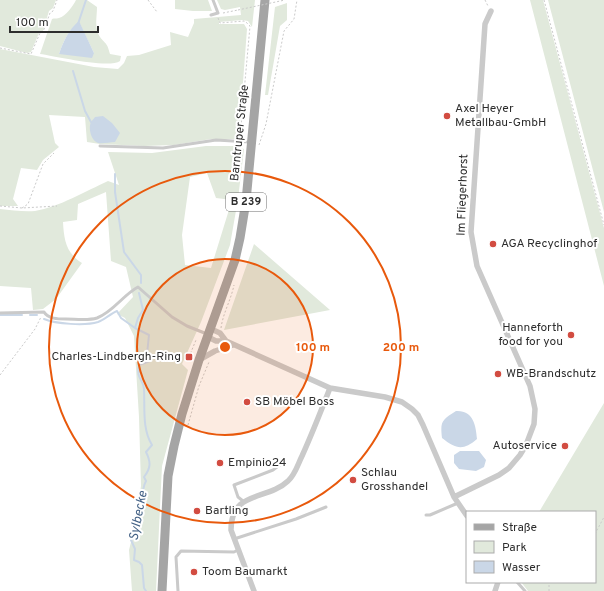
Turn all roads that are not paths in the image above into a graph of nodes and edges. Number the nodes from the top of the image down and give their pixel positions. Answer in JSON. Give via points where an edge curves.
{"nodes":[{"id":1,"x":213,"y":0,"type":"edge"},
{"id":2,"x":265,"y":0,"type":"edge"},
{"id":3,"x":491,"y":11,"type":"road end"},
{"id":4,"x":210,"y":15,"type":"dead end"},
{"id":5,"x":251,"y":142,"type":"junction"},
{"id":6,"x":102,"y":146,"type":"dead end"},
{"id":7,"x":0,"y":313,"type":"edge"},
{"id":8,"x":209,"y":334,"type":"junction"},
{"id":9,"x":226,"y":342,"type":"junction"},
{"id":10,"x":233,"y":345,"type":"junction"},
{"id":11,"x":199,"y":360,"type":"junction"},
{"id":12,"x":330,"y":388,"type":"junction"},
{"id":13,"x":281,"y":464,"type":"dead end"},
{"id":14,"x":454,"y":497,"type":"junction"},
{"id":15,"x":243,"y":502,"type":"junction"},
{"id":16,"x":458,"y":503,"type":"junction"},
{"id":17,"x":326,"y":507,"type":"dead end"},
{"id":18,"x":426,"y":515,"type":"dead end"},
{"id":19,"x":466,"y":515,"type":"edge"},
{"id":20,"x":234,"y":539,"type":"junction"},
{"id":21,"x":238,"y":550,"type":"junction"},
{"id":22,"x":518,"y":583,"type":"edge"},
{"id":23,"x":162,"y":591,"type":"edge"},
{"id":24,"x":178,"y":591,"type":"edge"},
{"id":25,"x":254,"y":591,"type":"edge"},
{"id":26,"x":525,"y":591,"type":"edge"}],
"edges":[{"from":1,"to":4,"type":"lane","via":[[218,14]]},
{"from":2,"to":5,"type":"main road","name":"Barntruper Straße","number":"B 239"},
{"from":3,"to":14,"type":"street","name":"Im Fliegerhorst","via":[[485,24],[471,232],[477,266],[530,386],[535,409],[534,424],[526,445],[509,468]]},
{"from":5,"to":6,"type":"lane","via":[[216,140],[163,148]]},
{"from":5,"to":8,"type":"main road","name":"Barntruper Straße","number":"B 239","via":[[240,238],[228,282]]},
{"from":7,"to":8,"type":"lane","via":[[44,312],[57,319],[95,319],[138,287],[187,326]]},
{"from":8,"to":9,"type":"street","via":[[216,341]]},
{"from":8,"to":9,"type":"street","via":[[220,333]]},
{"from":8,"to":11,"type":"main road","name":"Barntruper Straße","number":"B 239"},
{"from":9,"to":10,"type":"street"},
{"from":10,"to":11,"type":"street"},
{"from":10,"to":12,"type":"street"},
{"from":11,"to":23,"type":"main road","name":"Barntruper Straße","number":"B 239","via":[[170,461]]},
{"from":12,"to":14,"type":"street","via":[[396,400],[412,409],[423,425]]},
{"from":12,"to":15,"type":"street","via":[[311,437],[290,480],[280,488]]},
{"from":13,"to":15,"type":"lane","via":[[273,470],[234,486]]},
{"from":14,"to":16,"type":"street"},
{"from":15,"to":20,"type":"street","via":[[233,514],[231,521]]},
{"from":16,"to":18,"type":"lane"},
{"from":16,"to":19,"type":"street"},
{"from":17,"to":20,"type":"lane","via":[[296,520]]},
{"from":20,"to":21,"type":"street"},
{"from":21,"to":24,"type":"lane","via":[[181,551],[176,557]]},
{"from":21,"to":25,"type":"street"},
{"from":22,"to":26,"type":"lane"}]}
